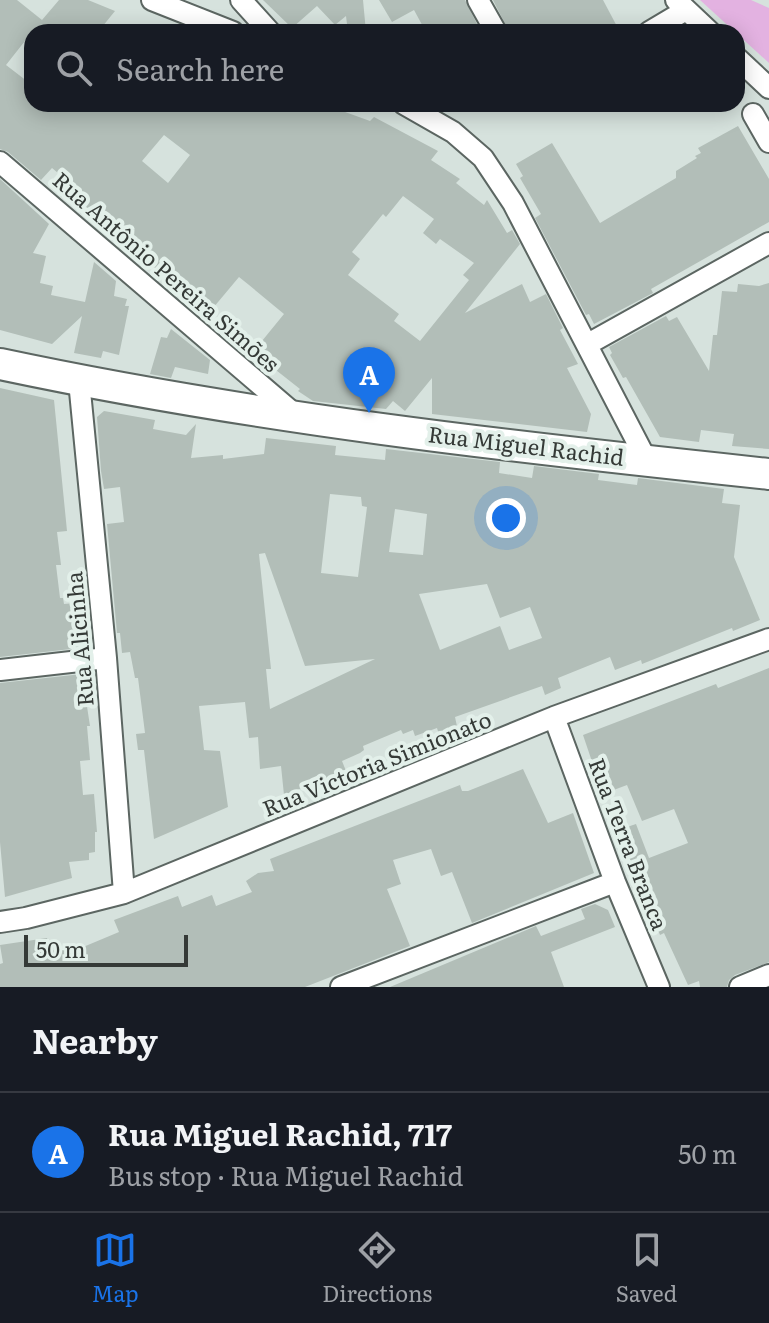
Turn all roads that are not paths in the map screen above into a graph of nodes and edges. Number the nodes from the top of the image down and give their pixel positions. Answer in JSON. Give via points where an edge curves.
{"nodes":[{"id":1,"x":152,"y":0,"type":"edge"},
{"id":2,"x":241,"y":0,"type":"edge"},
{"id":3,"x":478,"y":0,"type":"edge"},
{"id":4,"x":681,"y":5,"type":"edge"},
{"id":5,"x":213,"y":24,"type":"edge"},
{"id":6,"x":263,"y":24,"type":"edge"},
{"id":7,"x":492,"y":24,"type":"edge"},
{"id":8,"x":658,"y":24,"type":"edge"},
{"id":9,"x":701,"y":24,"type":"edge"},
{"id":10,"x":745,"y":66,"type":"edge"},
{"id":11,"x":769,"y":88,"type":"edge"},
{"id":12,"x":418,"y":112,"type":"edge"},
{"id":13,"x":753,"y":114,"type":"dead end"},
{"id":14,"x":769,"y":142,"type":"edge"},
{"id":15,"x":0,"y":162,"type":"edge"},
{"id":16,"x":769,"y":243,"type":"edge"},
{"id":17,"x":588,"y":344,"type":"junction"},
{"id":18,"x":0,"y":364,"type":"edge"},
{"id":19,"x":79,"y":381,"type":"junction"},
{"id":20,"x":301,"y":419,"type":"junction"},
{"id":21,"x":647,"y":461,"type":"junction"},
{"id":22,"x":769,"y":474,"type":"edge"},
{"id":23,"x":769,"y":639,"type":"edge"},
{"id":24,"x":106,"y":658,"type":"junction"},
{"id":25,"x":0,"y":670,"type":"edge"},
{"id":26,"x":554,"y":717,"type":"junction"},
{"id":27,"x":615,"y":882,"type":"junction"},
{"id":28,"x":124,"y":893,"type":"junction"},
{"id":29,"x":0,"y":922,"type":"edge"},
{"id":30,"x":769,"y":975,"type":"edge"},
{"id":31,"x":341,"y":987,"type":"edge"},
{"id":32,"x":659,"y":987,"type":"edge"},
{"id":33,"x":740,"y":987,"type":"edge"}],
"edges":[{"from":1,"to":5,"type":"street"},
{"from":2,"to":6,"type":"street"},
{"from":3,"to":7,"type":"street"},
{"from":4,"to":8,"type":"street"},
{"from":4,"to":9,"type":"street"},
{"from":10,"to":11,"type":"street"},
{"from":12,"to":17,"type":"street","via":[[483,158],[513,203]]},
{"from":13,"to":14,"type":"street"},
{"from":15,"to":20,"type":"street","name":"Rua Antônio Pereira Simões"},
{"from":16,"to":17,"type":"street"},
{"from":17,"to":21,"type":"street"},
{"from":18,"to":19,"type":"main road","name":"Rua Miguel Rachid"},
{"from":19,"to":20,"type":"main road","name":"Rua Miguel Rachid"},
{"from":19,"to":24,"type":"street","name":"Rua Alicinha"},
{"from":20,"to":21,"type":"main road","name":"Rua Miguel Rachid"},
{"from":21,"to":22,"type":"main road","name":"Rua Miguel Rachid"},
{"from":23,"to":26,"type":"street","name":"Rua Victoria Simionato"},
{"from":24,"to":25,"type":"street"},
{"from":24,"to":28,"type":"street","name":"Rua Alicinha"},
{"from":26,"to":27,"type":"street","name":"Rua Terra Branca"},
{"from":26,"to":28,"type":"street","name":"Rua Victoria Simionato"},
{"from":27,"to":31,"type":"street"},
{"from":27,"to":32,"type":"street","name":"Rua Terra Branca"},
{"from":28,"to":29,"type":"street","name":"Rua Victoria Simionato"},
{"from":30,"to":33,"type":"street"}]}
